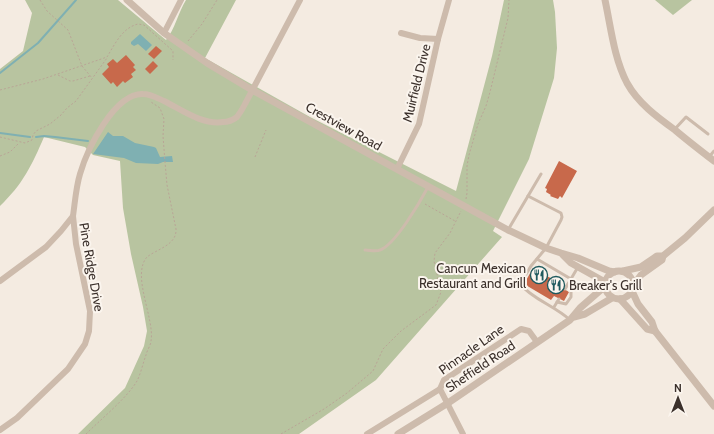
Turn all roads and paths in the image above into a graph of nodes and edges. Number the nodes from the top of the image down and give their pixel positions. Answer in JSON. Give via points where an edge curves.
{"nodes":[{"id":1,"x":40,"y":0,"type":"edge"},
{"id":2,"x":127,"y":0,"type":"edge"},
{"id":3,"x":181,"y":0,"type":"edge"},
{"id":4,"x":217,"y":0,"type":"edge"},
{"id":5,"x":300,"y":0,"type":"edge"},
{"id":6,"x":449,"y":0,"type":"edge"},
{"id":7,"x":509,"y":0,"type":"edge"},
{"id":8,"x":606,"y":0,"type":"edge"},
{"id":9,"x":164,"y":33,"type":"junction"},
{"id":10,"x":401,"y":33,"type":"dead end"},
{"id":11,"x":438,"y":39,"type":"junction"},
{"id":12,"x":182,"y":46,"type":"junction"},
{"id":13,"x":173,"y":51,"type":"junction"},
{"id":14,"x":107,"y":57,"type":"junction"},
{"id":15,"x":173,"y":60,"type":"dead end"},
{"id":16,"x":82,"y":66,"type":"junction"},
{"id":17,"x":58,"y":74,"type":"junction"},
{"id":18,"x":90,"y":76,"type":"junction"},
{"id":19,"x":93,"y":78,"type":"junction"},
{"id":20,"x":0,"y":90,"type":"edge"},
{"id":21,"x":252,"y":90,"type":"junction"},
{"id":22,"x":147,"y":94,"type":"junction"},
{"id":23,"x":266,"y":130,"type":"dead end"},
{"id":24,"x":674,"y":130,"type":"junction"},
{"id":25,"x":708,"y":134,"type":"dead end"},
{"id":26,"x":0,"y":137,"type":"edge"},
{"id":27,"x":19,"y":142,"type":"junction"},
{"id":28,"x":0,"y":156,"type":"edge"},
{"id":29,"x":712,"y":156,"type":"edge"},
{"id":30,"x":255,"y":157,"type":"dead end"},
{"id":31,"x":397,"y":169,"type":"junction"},
{"id":32,"x":541,"y":174,"type":"dead end"},
{"id":33,"x":428,"y":186,"type":"junction"},
{"id":34,"x":528,"y":196,"type":"junction"},
{"id":35,"x":421,"y":202,"type":"junction"},
{"id":36,"x":463,"y":205,"type":"junction"},
{"id":37,"x":714,"y":210,"type":"edge"},
{"id":38,"x":73,"y":216,"type":"junction"},
{"id":39,"x":456,"y":222,"type":"junction"},
{"id":40,"x":508,"y":230,"type":"junction"},
{"id":41,"x":546,"y":248,"type":"junction"},
{"id":42,"x":365,"y":250,"type":"dead end"},
{"id":43,"x":561,"y":253,"type":"junction"},
{"id":44,"x":663,"y":256,"type":"junction"},
{"id":45,"x":537,"y":259,"type":"junction"},
{"id":46,"x":578,"y":267,"type":"junction"},
{"id":47,"x":614,"y":272,"type":"junction"},
{"id":48,"x":623,"y":272,"type":"junction"},
{"id":49,"x":571,"y":279,"type":"junction"},
{"id":50,"x":0,"y":281,"type":"edge"},
{"id":51,"x":568,"y":284,"type":"junction"},
{"id":52,"x":604,"y":284,"type":"junction"},
{"id":53,"x":632,"y":288,"type":"junction"},
{"id":54,"x":565,"y":290,"type":"dead end"},
{"id":55,"x":612,"y":298,"type":"junction"},
{"id":56,"x":620,"y":299,"type":"junction"},
{"id":57,"x":554,"y":307,"type":"junction"},
{"id":58,"x":572,"y":318,"type":"junction"},
{"id":59,"x":655,"y":331,"type":"junction"},
{"id":60,"x":537,"y":342,"type":"junction"},
{"id":61,"x":440,"y":389,"type":"junction"},
{"id":62,"x":448,"y":403,"type":"junction"},
{"id":63,"x":714,"y":406,"type":"edge"},
{"id":64,"x":0,"y":430,"type":"edge"},
{"id":65,"x":86,"y":434,"type":"edge"},
{"id":66,"x":281,"y":434,"type":"edge"},
{"id":67,"x":367,"y":434,"type":"edge"},
{"id":68,"x":398,"y":434,"type":"edge"},
{"id":69,"x":463,"y":434,"type":"edge"}],
"edges":[{"from":1,"to":16,"type":"path","via":[[68,30]]},
{"from":2,"to":9,"type":"street","name":"Crestview Road"},
{"from":3,"to":9,"type":"street"},
{"from":4,"to":12,"type":"path","via":[[202,24]]},
{"from":5,"to":21,"type":"street"},
{"from":6,"to":11,"type":"street","name":"Muirfield Drive"},
{"from":7,"to":36,"type":"path","via":[[508,18],[490,92],[469,155],[467,193]]},
{"from":8,"to":24,"type":"street","via":[[616,52],[628,84],[640,102]]},
{"from":9,"to":12,"type":"street","name":"Crestview Road"},
{"from":10,"to":11,"type":"street"},
{"from":11,"to":31,"type":"street","name":"Muirfield Drive","via":[[419,124]]},
{"from":12,"to":13,"type":"path"},
{"from":12,"to":21,"type":"street","name":"Crestview Road"},
{"from":13,"to":14,"type":"path","via":[[144,26],[138,24],[116,40]]},
{"from":13,"to":15,"type":"path"},
{"from":14,"to":16,"type":"path"},
{"from":14,"to":19,"type":"path"},
{"from":16,"to":17,"type":"path"},
{"from":16,"to":18,"type":"path"},
{"from":17,"to":18,"type":"path","via":[[70,81]]},
{"from":17,"to":20,"type":"path"},
{"from":18,"to":19,"type":"path"},
{"from":19,"to":27,"type":"path","via":[[76,102],[61,115],[36,131],[32,140]]},
{"from":21,"to":22,"type":"street","via":[[237,117],[221,122],[204,121]]},
{"from":21,"to":31,"type":"street","name":"Crestview Road"},
{"from":22,"to":38,"type":"street","name":"Pine Ridge Drive","via":[[136,95],[125,101],[104,123],[86,156]]},
{"from":22,"to":65,"type":"path","via":[[148,100],[160,108],[164,120],[167,185],[176,232],[171,242],[144,260],[143,287],[151,342],[138,378],[130,391]]},
{"from":23,"to":30,"type":"path"},
{"from":24,"to":25,"type":"lane","via":[[686,117]]},
{"from":24,"to":29,"type":"street"},
{"from":26,"to":27,"type":"path"},
{"from":27,"to":28,"type":"path","via":[[10,152]]},
{"from":31,"to":33,"type":"street","name":"Crestview Road"},
{"from":32,"to":34,"type":"lane"},
{"from":33,"to":35,"type":"lane"},
{"from":33,"to":36,"type":"street","name":"Crestview Road"},
{"from":34,"to":40,"type":"lane"},
{"from":34,"to":41,"type":"lane","via":[[561,214],[562,220]]},
{"from":35,"to":39,"type":"path"},
{"from":35,"to":42,"type":"lane","via":[[393,242],[378,251]]},
{"from":36,"to":39,"type":"path"},
{"from":36,"to":40,"type":"street","name":"Crestview Road"},
{"from":37,"to":44,"type":"street"},
{"from":38,"to":50,"type":"street","name":"Pine Ridge Drive","via":[[46,247]]},
{"from":38,"to":64,"type":"street","name":"Pine Ridge Drive","via":[[76,248],[90,311],[89,332],[85,344],[68,369],[17,418]]},
{"from":39,"to":66,"type":"path","via":[[435,253],[441,292],[436,305],[393,339],[383,349],[373,371],[353,388],[324,409]]},
{"from":40,"to":41,"type":"street","name":"Crestview Road"},
{"from":41,"to":43,"type":"street","name":"Crestview Road"},
{"from":41,"to":45,"type":"lane"},
{"from":43,"to":46,"type":"street","name":"Crestview Road"},
{"from":43,"to":47,"type":"street","name":"Crestview Road"},
{"from":44,"to":48,"type":"street","via":[[657,256],[641,268]]},
{"from":44,"to":53,"type":"street","via":[[662,260],[641,275]]},
{"from":45,"to":49,"type":"lane"},
{"from":45,"to":57,"type":"lane","via":[[520,284],[525,290]]},
{"from":46,"to":49,"type":"lane"},
{"from":46,"to":52,"type":"street","name":"Crestview Road"},
{"from":47,"to":48,"type":"street"},
{"from":47,"to":52,"type":"street"},
{"from":48,"to":53,"type":"street","via":[[631,277]]},
{"from":49,"to":51,"type":"lane"},
{"from":51,"to":54,"type":"lane"},
{"from":51,"to":57,"type":"lane","via":[[571,292],[568,301],[566,304],[558,300]]},
{"from":52,"to":55,"type":"street"},
{"from":52,"to":58,"type":"street","name":"Sheffield Road"},
{"from":53,"to":56,"type":"street","via":[[626,298]]},
{"from":53,"to":59,"type":"street","via":[[638,304],[652,322]]},
{"from":55,"to":56,"type":"street"},
{"from":55,"to":58,"type":"street","name":"Sheffield Road","via":[[585,314]]},
{"from":56,"to":59,"type":"street","via":[[647,328]]},
{"from":57,"to":58,"type":"lane"},
{"from":58,"to":60,"type":"street","name":"Sheffield Road"},
{"from":59,"to":63,"type":"street"},
{"from":60,"to":61,"type":"street","name":"Pinnacle Lane","via":[[529,331],[521,329],[444,380]]},
{"from":60,"to":62,"type":"street","name":"Sheffield Road"},
{"from":61,"to":62,"type":"street","name":"Pinnacle Lane"},
{"from":61,"to":67,"type":"street","name":"Pinnacle Lane"},
{"from":62,"to":68,"type":"street","name":"Sheffield Road"},
{"from":62,"to":69,"type":"street","name":"Pinnacle Lane"}]}
